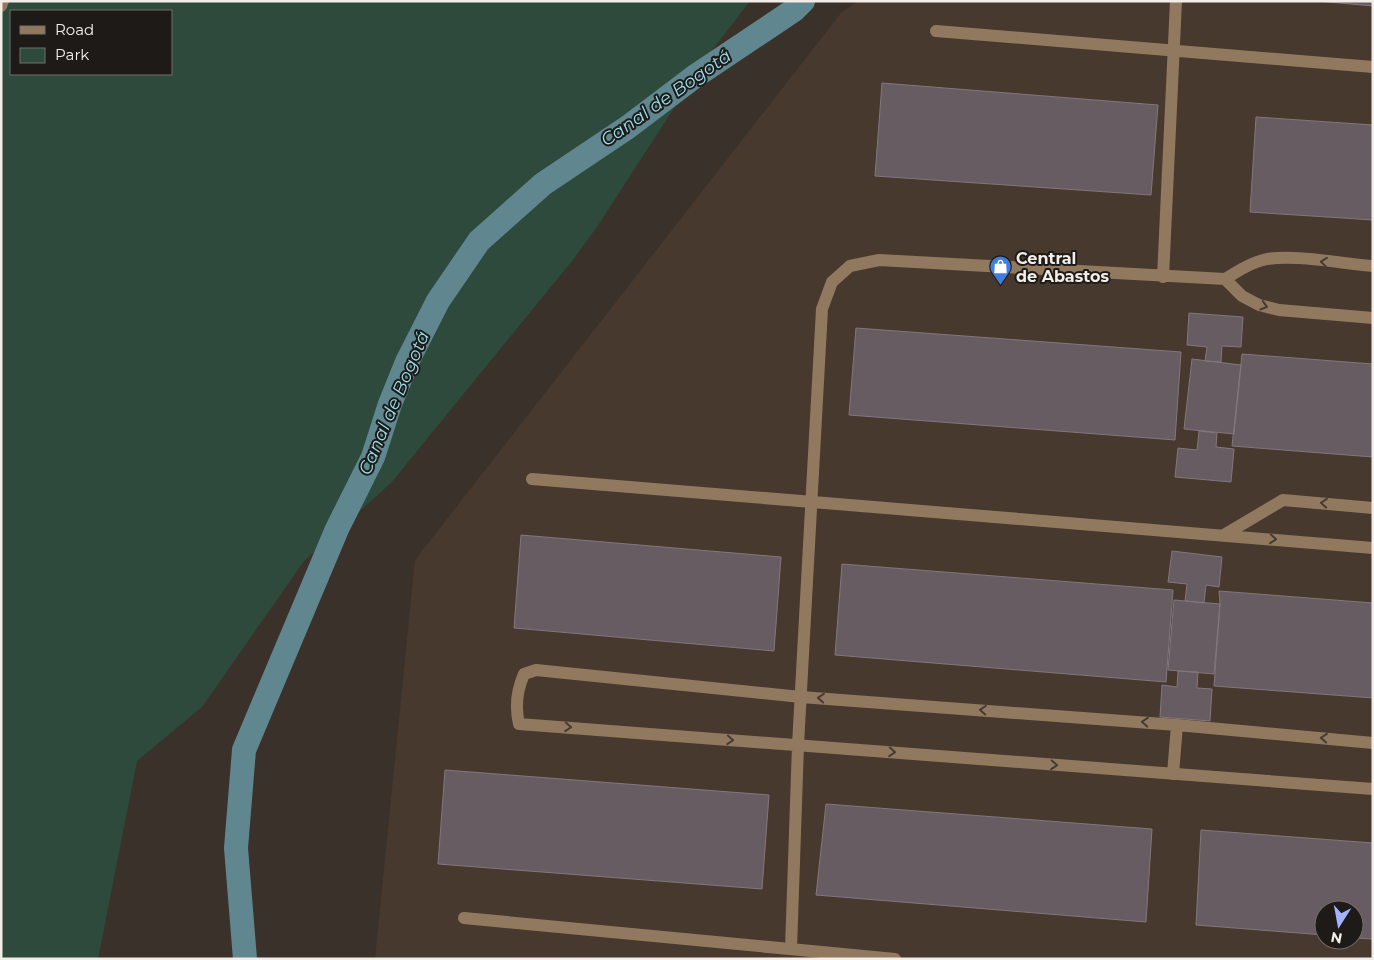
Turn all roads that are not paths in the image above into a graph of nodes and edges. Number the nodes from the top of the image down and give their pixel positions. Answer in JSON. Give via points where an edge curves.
{"nodes":[{"id":1,"x":3,"y":1,"type":"edge"},
{"id":2,"x":1176,"y":1,"type":"edge"},
{"id":3,"x":1,"y":6,"type":"edge"},
{"id":4,"x":936,"y":31,"type":"dead end"},
{"id":5,"x":1174,"y":50,"type":"junction"},
{"id":6,"x":1373,"y":67,"type":"edge"},
{"id":7,"x":1373,"y":266,"type":"edge"},
{"id":8,"x":1163,"y":277,"type":"junction"},
{"id":9,"x":1225,"y":279,"type":"junction"},
{"id":10,"x":1373,"y":318,"type":"edge"},
{"id":11,"x":532,"y":479,"type":"dead end"},
{"id":12,"x":812,"y":501,"type":"junction"},
{"id":13,"x":1373,"y":508,"type":"edge"},
{"id":14,"x":1224,"y":535,"type":"junction"},
{"id":15,"x":1373,"y":548,"type":"edge"},
{"id":16,"x":801,"y":697,"type":"junction"},
{"id":17,"x":1176,"y":724,"type":"junction"},
{"id":18,"x":1373,"y":743,"type":"edge"},
{"id":19,"x":798,"y":745,"type":"junction"},
{"id":20,"x":1173,"y":774,"type":"junction"},
{"id":21,"x":1373,"y":789,"type":"edge"},
{"id":22,"x":464,"y":918,"type":"dead end"},
{"id":23,"x":791,"y":949,"type":"junction"},
{"id":24,"x":894,"y":959,"type":"edge"}],
"edges":[{"from":1,"to":3,"type":"street"},
{"from":2,"to":5,"type":"street"},
{"from":4,"to":5,"type":"street"},
{"from":5,"to":6,"type":"street"},
{"from":5,"to":8,"type":"street"},
{"from":7,"to":9,"type":"street","one_way":true,"via":[[1289,258],[1264,260]]},
{"from":8,"to":9,"type":"street"},
{"from":8,"to":12,"type":"street","via":[[879,260],[850,266],[832,282],[822,310]]},
{"from":9,"to":10,"type":"street","one_way":true,"via":[[1242,296],[1259,305],[1279,310]]},
{"from":11,"to":12,"type":"street"},
{"from":12,"to":14,"type":"street"},
{"from":12,"to":16,"type":"street"},
{"from":13,"to":14,"type":"street","one_way":true,"via":[[1283,500]]},
{"from":14,"to":15,"type":"street","one_way":true},
{"from":17,"to":16,"type":"street","one_way":true},
{"from":16,"to":19,"type":"street"},
{"from":16,"to":19,"type":"street","one_way":true,"via":[[536,670],[524,674],[518,686],[516,713],[519,724]]},
{"from":18,"to":17,"type":"street","one_way":true},
{"from":17,"to":20,"type":"street"},
{"from":19,"to":20,"type":"street","one_way":true},
{"from":19,"to":23,"type":"street"},
{"from":20,"to":21,"type":"street"},
{"from":22,"to":23,"type":"street"},
{"from":23,"to":24,"type":"street"}]}
